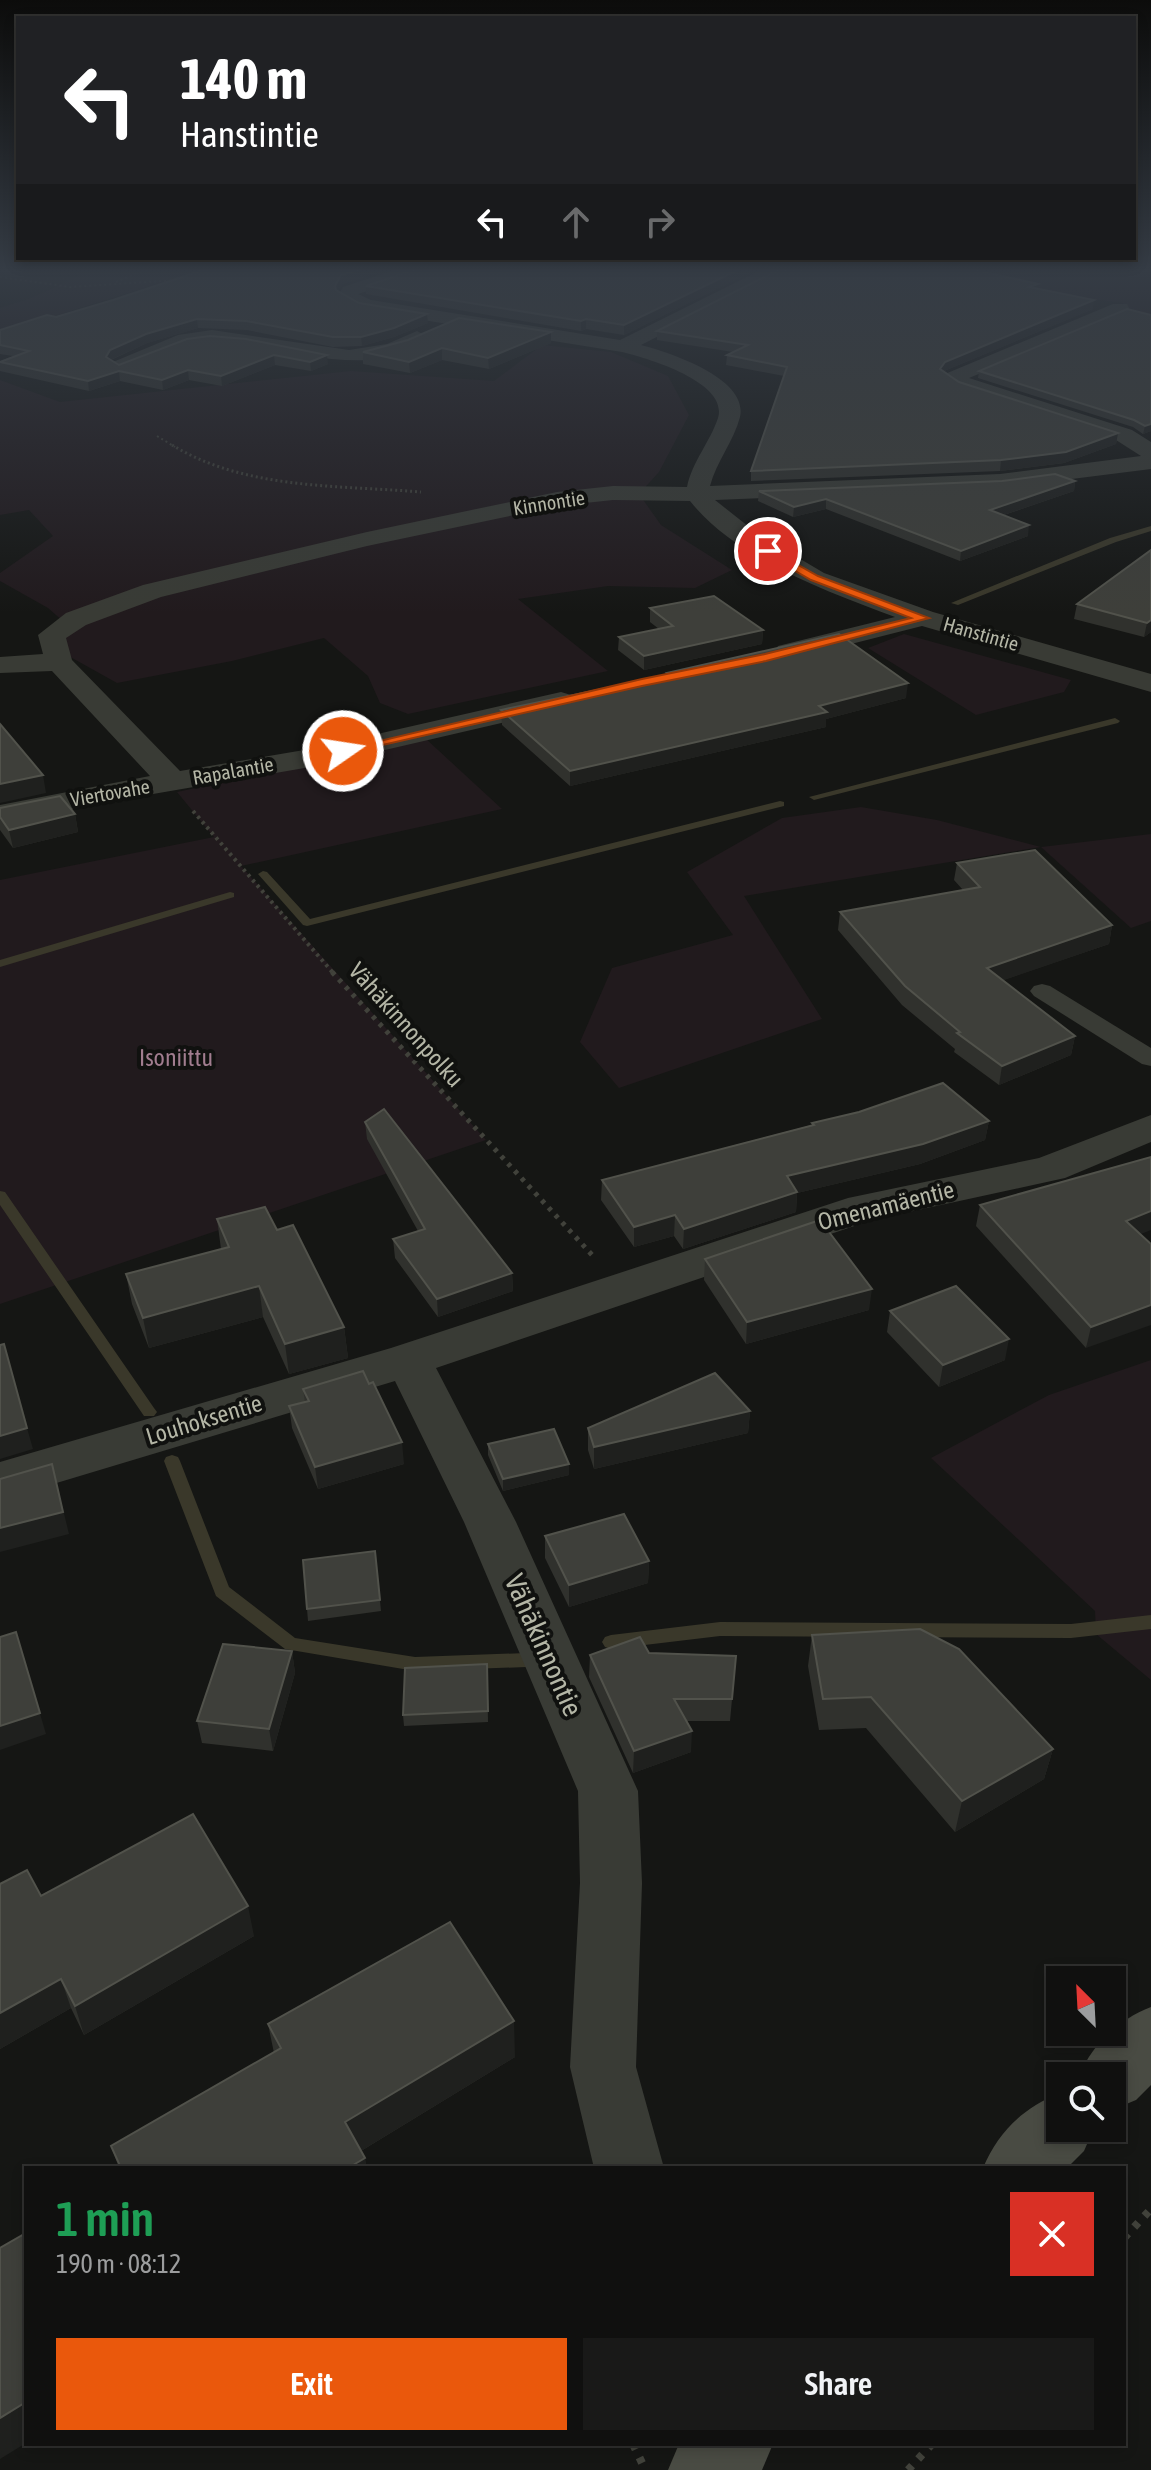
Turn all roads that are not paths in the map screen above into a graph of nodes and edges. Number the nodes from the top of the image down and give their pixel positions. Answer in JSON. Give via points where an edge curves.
{"nodes":[{"id":1,"x":712,"y":382,"type":"edge"},
{"id":2,"x":961,"y":382,"type":"edge"},
{"id":3,"x":1151,"y":422,"type":"edge"},
{"id":4,"x":1124,"y":435,"type":"junction"},
{"id":5,"x":1151,"y":455,"type":"edge"},
{"id":6,"x":1151,"y":462,"type":"edge"},
{"id":7,"x":697,"y":494,"type":"junction"},
{"id":8,"x":923,"y":618,"type":"junction"},
{"id":9,"x":766,"y":658,"type":"edge"},
{"id":10,"x":59,"y":662,"type":"junction"},
{"id":11,"x":0,"y":665,"type":"edge"},
{"id":12,"x":1151,"y":683,"type":"edge"},
{"id":13,"x":584,"y":696,"type":"edge"},
{"id":14,"x":173,"y":782,"type":"junction"},
{"id":15,"x":0,"y":815,"type":"edge"},
{"id":16,"x":1042,"y":991,"type":"dead end"},
{"id":17,"x":1151,"y":1059,"type":"edge"},
{"id":18,"x":1151,"y":1127,"type":"edge"},
{"id":19,"x":408,"y":1360,"type":"junction"},
{"id":20,"x":0,"y":1481,"type":"edge"},
{"id":21,"x":1151,"y":2039,"type":"edge"},
{"id":22,"x":1126,"y":2063,"type":"edge"},
{"id":23,"x":1046,"y":2141,"type":"edge"},
{"id":24,"x":628,"y":2166,"type":"edge"},
{"id":25,"x":1020,"y":2166,"type":"edge"},
{"id":26,"x":732,"y":2446,"type":"edge"},
{"id":27,"x":707,"y":2470,"type":"edge"}],
"edges":[{"from":1,"to":7,"type":"street","via":[[728,401],[730,415]]},
{"from":2,"to":4,"type":"street"},
{"from":3,"to":4,"type":"street"},
{"from":4,"to":5,"type":"street"},
{"from":6,"to":7,"type":"street","name":"Kinnontie","via":[[1000,481]]},
{"from":7,"to":8,"type":"street","name":"Hanstintie","via":[[739,532],[796,568]]},
{"from":7,"to":10,"type":"street","name":"Kinnontie","via":[[557,499],[152,591],[76,619],[52,635]]},
{"from":8,"to":9,"type":"street"},
{"from":8,"to":12,"type":"street","name":"Hanstintie"},
{"from":10,"to":11,"type":"street"},
{"from":10,"to":14,"type":"street","name":"Rapalantie"},
{"from":13,"to":14,"type":"street","name":"Rapalantie","via":[[316,757]]},
{"from":14,"to":15,"type":"street","name":"Viertovahe"},
{"from":16,"to":17,"type":"lane"},
{"from":18,"to":19,"type":"street","name":"Omenamäentie","via":[[1050,1169],[863,1208]]},
{"from":19,"to":20,"type":"street","name":"Louhoksentie"},
{"from":19,"to":24,"type":"street","name":"Vähäkinnontie","via":[[490,1522],[608,1791],[611,1883],[603,2067]]},
{"from":21,"to":22,"type":"main road"},
{"from":23,"to":25,"type":"main road"},
{"from":26,"to":27,"type":"main road"}]}
